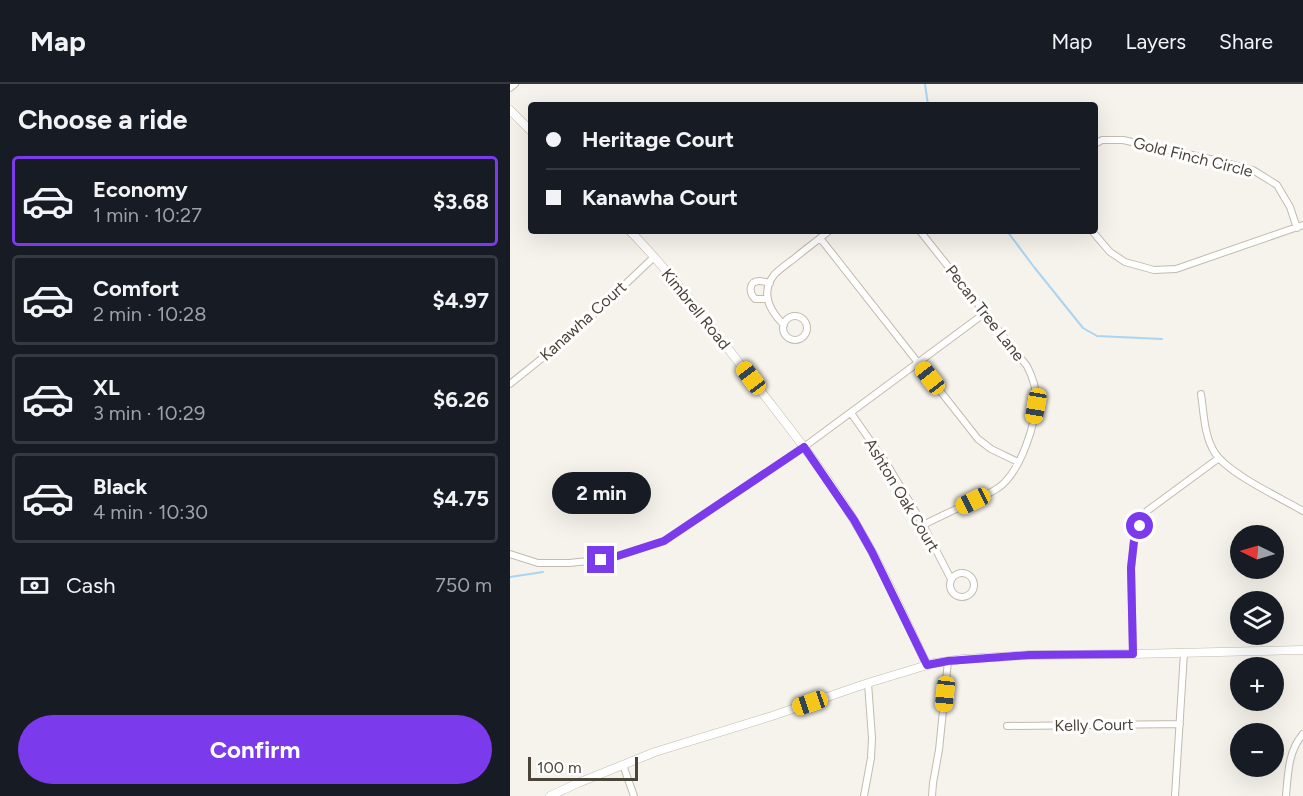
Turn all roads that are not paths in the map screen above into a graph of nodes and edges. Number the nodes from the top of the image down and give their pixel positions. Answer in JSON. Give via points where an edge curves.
{"nodes":[{"id":1,"x":514,"y":84,"type":"edge"},
{"id":2,"x":510,"y":88,"type":"edge"},
{"id":3,"x":510,"y":110,"type":"edge"},
{"id":4,"x":528,"y":128,"type":"edge"},
{"id":5,"x":1098,"y":142,"type":"edge"},
{"id":6,"x":1300,"y":226,"type":"edge"},
{"id":7,"x":633,"y":234,"type":"edge"},
{"id":8,"x":825,"y":234,"type":"edge"},
{"id":9,"x":922,"y":234,"type":"edge"},
{"id":10,"x":1094,"y":234,"type":"edge"},
{"id":11,"x":820,"y":238,"type":"junction"},
{"id":12,"x":654,"y":256,"type":"junction"},
{"id":13,"x":770,"y":283,"type":"junction"},
{"id":14,"x":768,"y":300,"type":"junction"},
{"id":15,"x":985,"y":313,"type":"junction"},
{"id":16,"x":784,"y":325,"type":"junction"},
{"id":17,"x":918,"y":363,"type":"junction"},
{"id":18,"x":510,"y":384,"type":"edge"},
{"id":19,"x":1201,"y":394,"type":"dead end"},
{"id":20,"x":851,"y":413,"type":"junction"},
{"id":21,"x":804,"y":447,"type":"junction"},
{"id":22,"x":1219,"y":458,"type":"junction"},
{"id":23,"x":1018,"y":462,"type":"junction"},
{"id":24,"x":1303,"y":511,"type":"edge"},
{"id":25,"x":923,"y":525,"type":"junction"},
{"id":26,"x":510,"y":554,"type":"edge"},
{"id":27,"x":951,"y":579,"type":"junction"},
{"id":28,"x":1303,"y":650,"type":"edge"},
{"id":29,"x":1184,"y":653,"type":"junction"},
{"id":30,"x":1133,"y":654,"type":"junction"},
{"id":31,"x":948,"y":661,"type":"junction"},
{"id":32,"x":927,"y":665,"type":"junction"},
{"id":33,"x":868,"y":683,"type":"junction"},
{"id":34,"x":1180,"y":724,"type":"junction"},
{"id":35,"x":1007,"y":726,"type":"dead end"},
{"id":36,"x":1303,"y":734,"type":"edge"},
{"id":37,"x":623,"y":765,"type":"junction"},
{"id":38,"x":550,"y":796,"type":"edge"},
{"id":39,"x":634,"y":796,"type":"edge"},
{"id":40,"x":864,"y":796,"type":"edge"},
{"id":41,"x":932,"y":796,"type":"edge"},
{"id":42,"x":1175,"y":796,"type":"edge"},
{"id":43,"x":1286,"y":796,"type":"edge"}],
"edges":[{"from":1,"to":2,"type":"street"},
{"from":3,"to":4,"type":"street"},
{"from":5,"to":6,"type":"street","name":"Gold Finch Circle","via":[[1123,140],[1253,170],[1277,185]]},
{"from":6,"to":10,"type":"street","via":[[1176,268],[1154,270],[1125,262]]},
{"from":7,"to":12,"type":"street","name":"Kimbrell Road"},
{"from":8,"to":11,"type":"street"},
{"from":9,"to":15,"type":"street","name":"Pecan Tree Lane"},
{"from":11,"to":13,"type":"street","via":[[777,272]]},
{"from":11,"to":17,"type":"street"},
{"from":12,"to":18,"type":"street","name":"Kanawha Court","via":[[576,331]]},
{"from":12,"to":21,"type":"street","name":"Kimbrell Road"},
{"from":13,"to":14,"type":"street"},
{"from":13,"to":14,"type":"street","via":[[756,282],[750,288],[753,297]]},
{"from":14,"to":16,"type":"street","via":[[774,315]]},
{"from":15,"to":17,"type":"street"},
{"from":15,"to":23,"type":"street","name":"Pecan Tree Lane","via":[[1027,366],[1035,386],[1034,419]]},
{"from":16,"to":16,"type":"street","via":[[785,335],[795,341],[803,338],[808,327],[798,316],[790,317]]},
{"from":17,"to":20,"type":"street"},
{"from":17,"to":23,"type":"street","via":[[978,439]]},
{"from":19,"to":22,"type":"street","via":[[1206,432]]},
{"from":20,"to":21,"type":"street"},
{"from":20,"to":25,"type":"street","name":"Ashton Oak Court"},
{"from":21,"to":26,"type":"street","via":[[664,541],[608,559],[569,563],[538,563]]},
{"from":21,"to":32,"type":"street","name":"Kimbrell Road","via":[[854,520]]},
{"from":22,"to":24,"type":"street","via":[[1232,470]]},
{"from":22,"to":30,"type":"street","via":[[1147,511],[1134,541],[1131,568]]},
{"from":23,"to":25,"type":"street","name":"Pecan Tree Lane","via":[[999,488]]},
{"from":25,"to":27,"type":"street","name":"Ashton Oak Court"},
{"from":27,"to":27,"type":"street","name":"Ashton Oak Court","via":[[950,588],[955,595],[966,597],[972,592],[973,580],[968,574],[955,574]]},
{"from":28,"to":29,"type":"street"},
{"from":29,"to":30,"type":"street"},
{"from":29,"to":34,"type":"street"},
{"from":30,"to":31,"type":"street"},
{"from":31,"to":32,"type":"street"},
{"from":31,"to":41,"type":"street"},
{"from":32,"to":33,"type":"street"},
{"from":33,"to":37,"type":"street"},
{"from":33,"to":40,"type":"street","via":[[872,738]]},
{"from":34,"to":35,"type":"street","name":"Kelly Court"},
{"from":34,"to":42,"type":"street"},
{"from":36,"to":43,"type":"street","via":[[1290,761]]},
{"from":37,"to":38,"type":"street"},
{"from":37,"to":39,"type":"street"}]}
